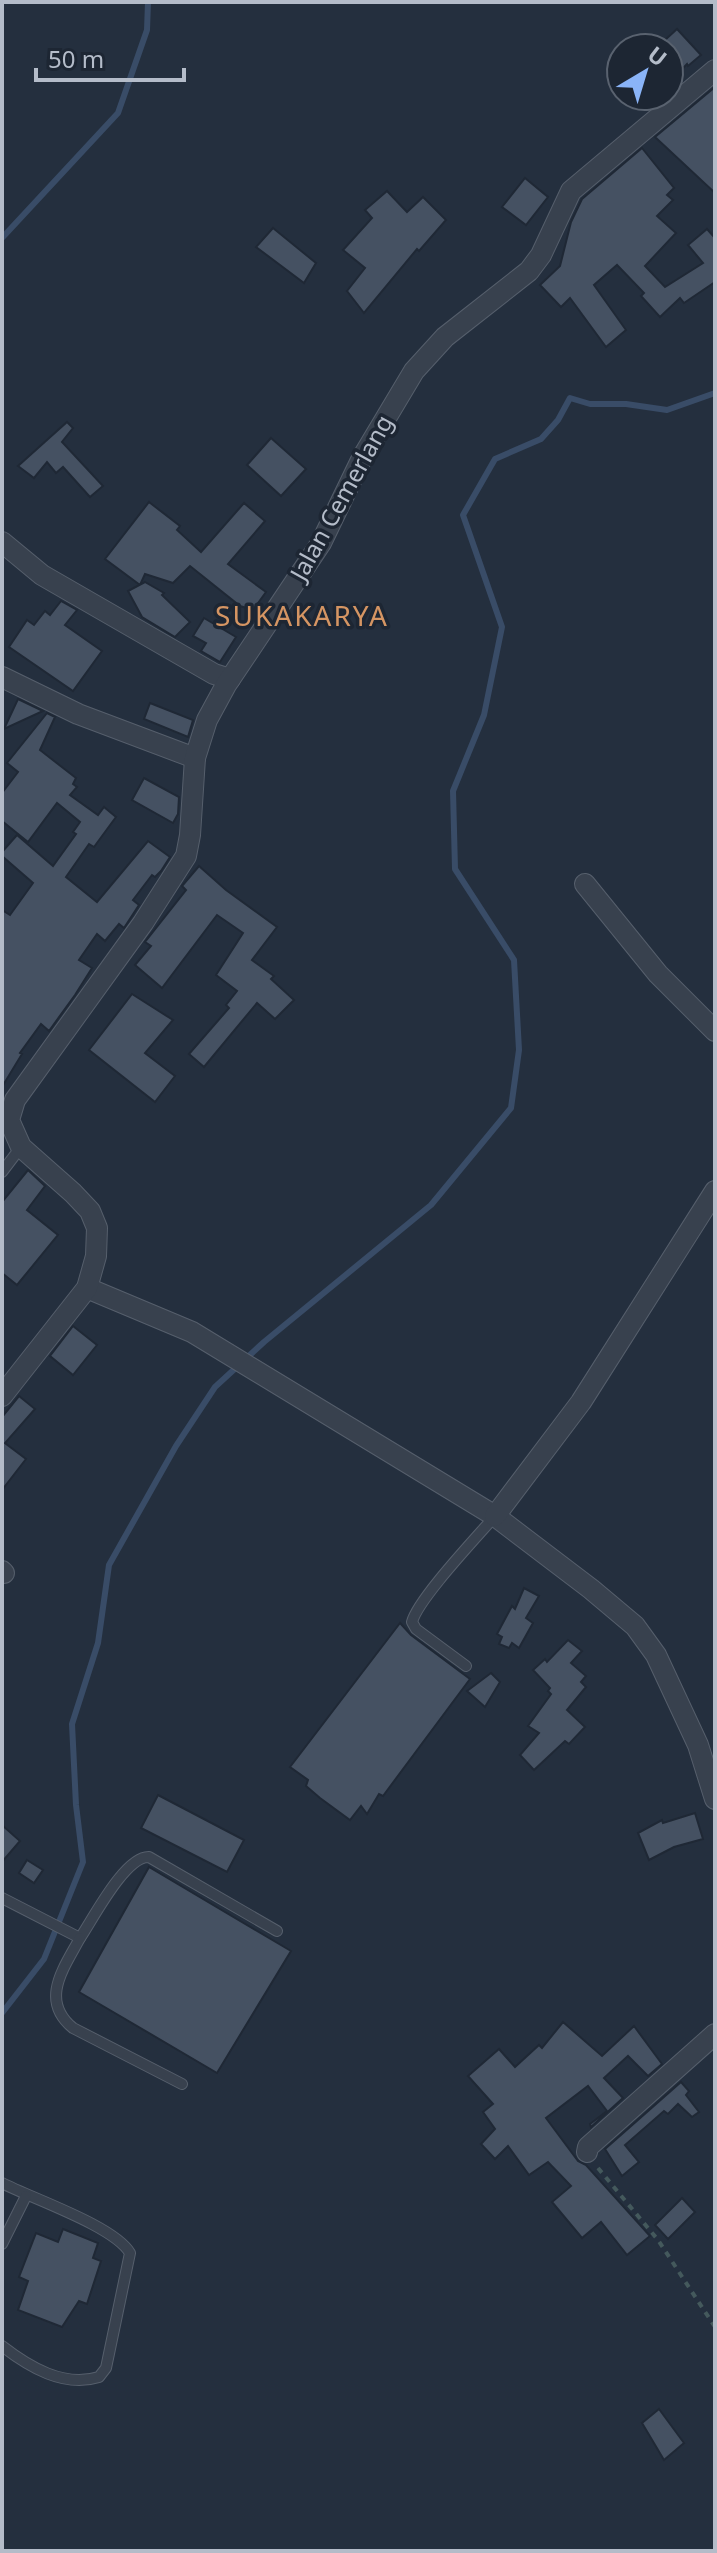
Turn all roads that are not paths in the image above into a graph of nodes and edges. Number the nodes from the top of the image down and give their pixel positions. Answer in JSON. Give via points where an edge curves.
{"nodes":[{"id":1,"x":715,"y":70,"type":"edge"},
{"id":2,"x":2,"y":542,"type":"edge"},
{"id":3,"x":2,"y":677,"type":"edge"},
{"id":4,"x":230,"y":679,"type":"junction"},
{"id":5,"x":195,"y":758,"type":"junction"},
{"id":6,"x":585,"y":884,"type":"dead end"},
{"id":7,"x":715,"y":1031,"type":"edge"},
{"id":8,"x":5,"y":1118,"type":"edge"},
{"id":9,"x":21,"y":1147,"type":"junction"},
{"id":10,"x":2,"y":1172,"type":"edge"},
{"id":11,"x":715,"y":1191,"type":"edge"},
{"id":12,"x":87,"y":1288,"type":"junction"},
{"id":13,"x":2,"y":1396,"type":"edge"},
{"id":14,"x":495,"y":1516,"type":"junction"},
{"id":15,"x":466,"y":1666,"type":"dead end"},
{"id":16,"x":715,"y":1799,"type":"edge"},
{"id":17,"x":2,"y":1898,"type":"edge"},
{"id":18,"x":277,"y":1931,"type":"dead end"},
{"id":19,"x":80,"y":1938,"type":"junction"},
{"id":20,"x":715,"y":2034,"type":"edge"},
{"id":21,"x":182,"y":2084,"type":"dead end"},
{"id":22,"x":587,"y":2152,"type":"road end"},
{"id":23,"x":2,"y":2183,"type":"edge"},
{"id":24,"x":26,"y":2196,"type":"junction"},
{"id":25,"x":2,"y":2244,"type":"edge"},
{"id":26,"x":2,"y":2346,"type":"edge"}],
"edges":[{"from":1,"to":4,"type":"street","name":"Jalan Cemerlang","via":[[571,191],[529,271],[445,337],[414,371],[362,458],[321,543]]},
{"from":2,"to":4,"type":"street","via":[[42,575]]},
{"from":3,"to":5,"type":"street","via":[[78,714]]},
{"from":4,"to":5,"type":"street","name":"Jalan Cemerlang","via":[[207,720]]},
{"from":5,"to":8,"type":"street","name":"Jalan Cemerlang","via":[[186,856]]},
{"from":6,"to":7,"type":"street","via":[[658,974]]},
{"from":8,"to":9,"type":"street","name":"Jalan Cemerlang"},
{"from":9,"to":10,"type":"lane"},
{"from":9,"to":12,"type":"street","name":"Jalan Cemerlang","via":[[90,1211],[97,1228],[96,1256]]},
{"from":11,"to":14,"type":"street","via":[[581,1402]]},
{"from":12,"to":13,"type":"street","name":"Jalan Cemerlang"},
{"from":12,"to":14,"type":"street","via":[[192,1332]]},
{"from":14,"to":15,"type":"lane","via":[[413,1616],[416,1629]]},
{"from":14,"to":16,"type":"street","via":[[591,1589],[646,1640],[698,1745]]},
{"from":17,"to":19,"type":"lane"},
{"from":18,"to":19,"type":"lane","via":[[142,1857],[129,1865]]},
{"from":19,"to":21,"type":"lane","via":[[56,1984],[62,2019]]},
{"from":20,"to":22,"type":"street"},
{"from":23,"to":24,"type":"lane"},
{"from":24,"to":25,"type":"lane"},
{"from":24,"to":26,"type":"lane","via":[[102,2230],[130,2253],[106,2368],[99,2377],[56,2377]]}]}
